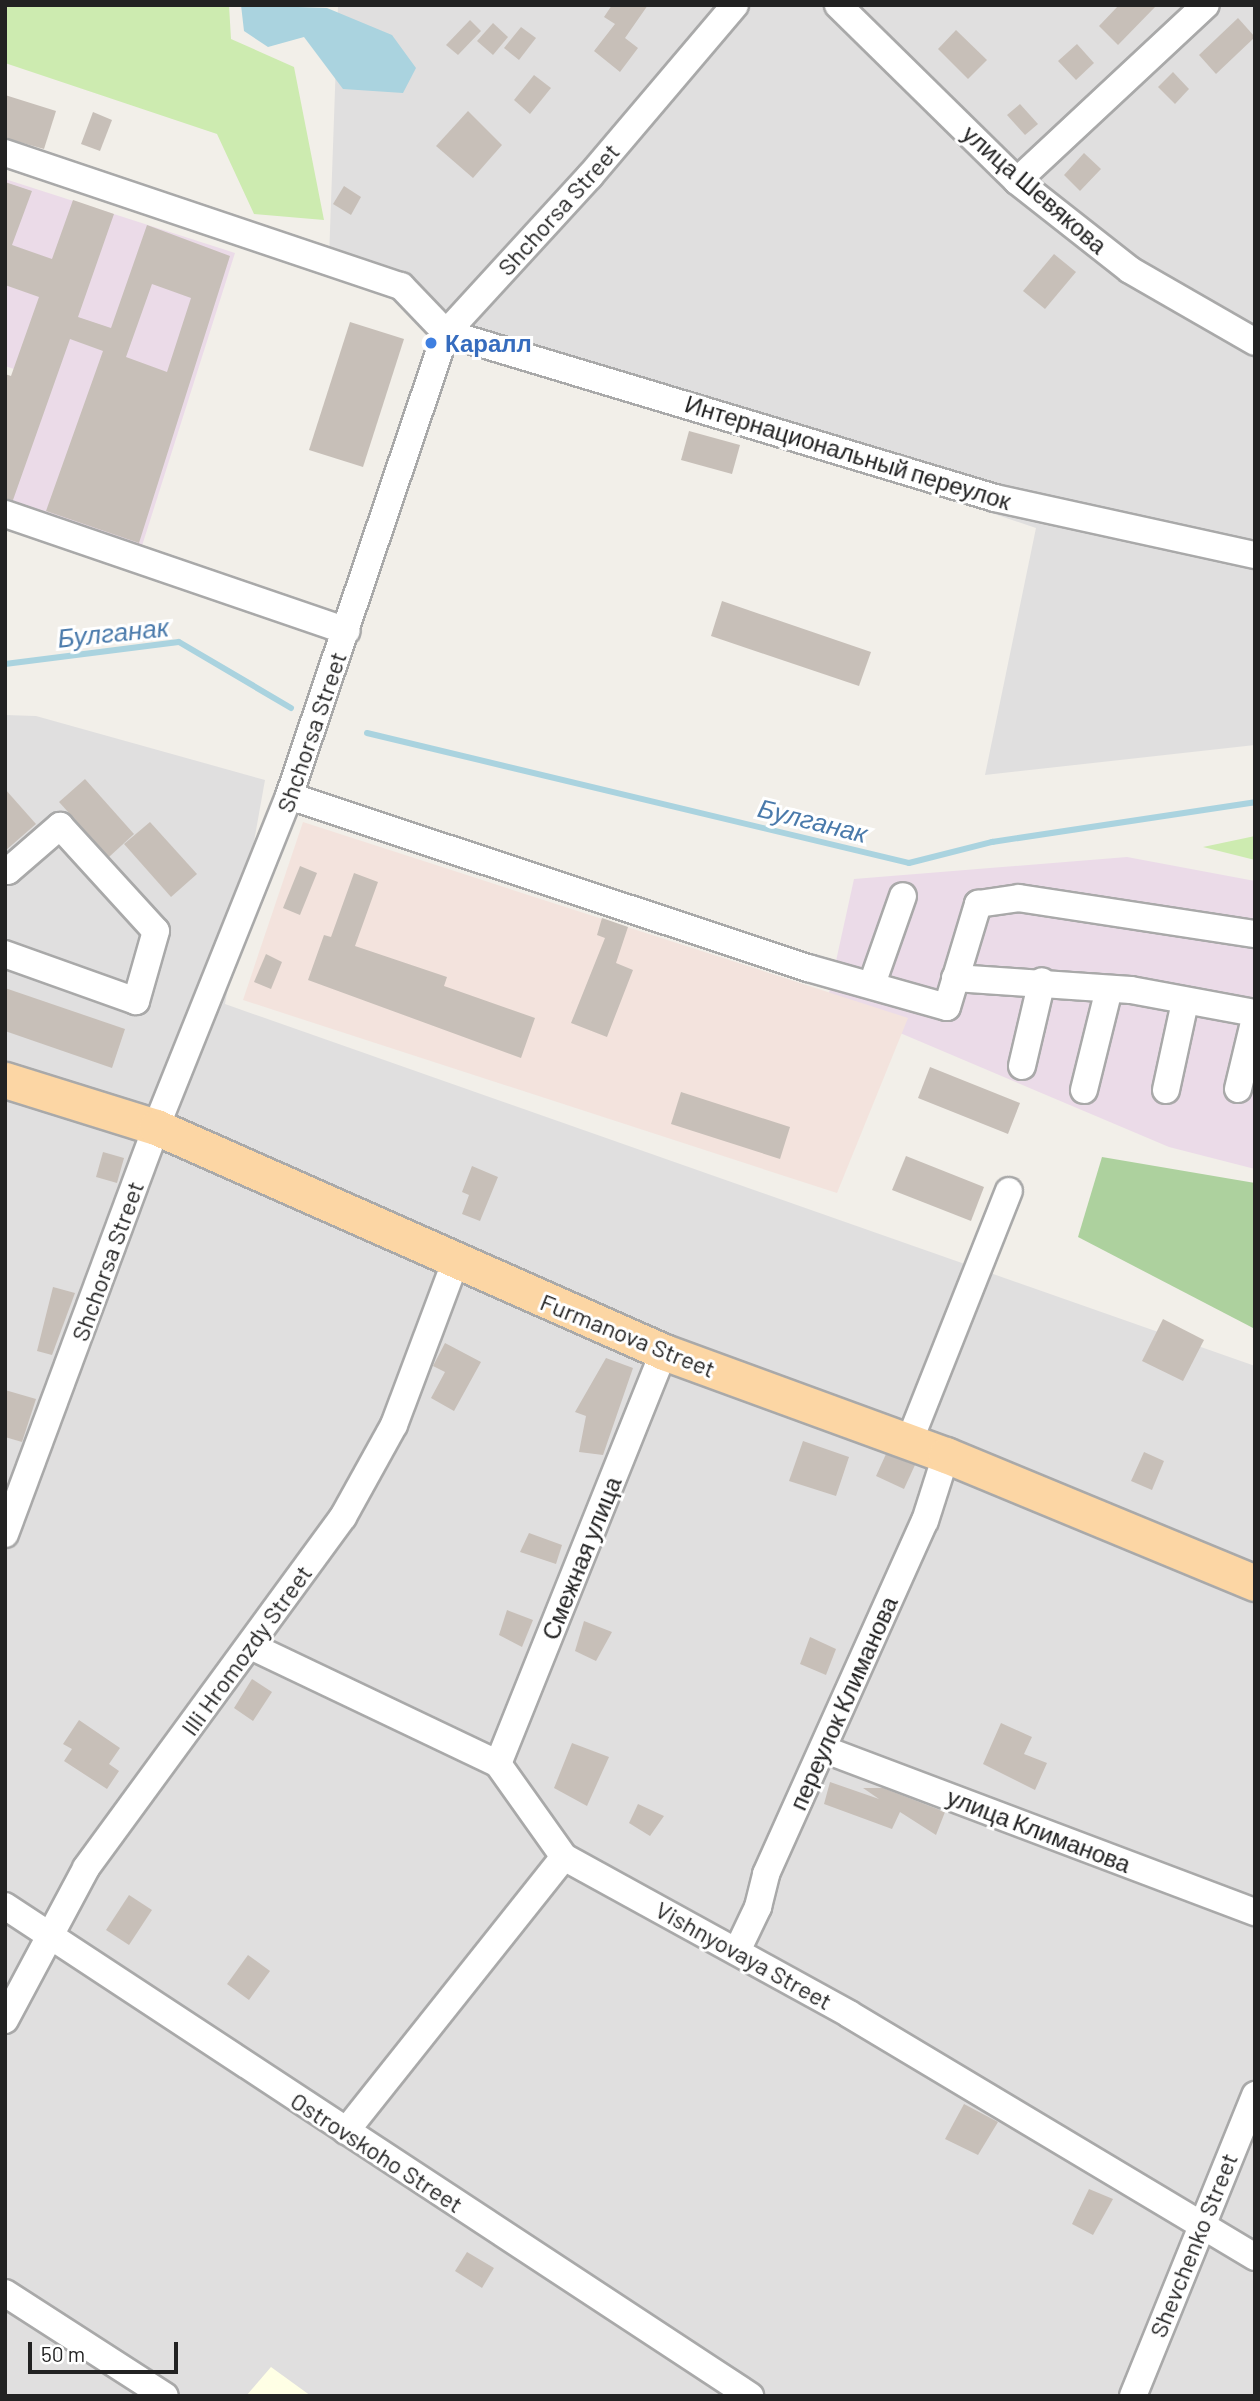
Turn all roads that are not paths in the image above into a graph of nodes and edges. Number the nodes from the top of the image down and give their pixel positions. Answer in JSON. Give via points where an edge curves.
{"nodes":[{"id":1,"x":735,"y":5,"type":"edge"},
{"id":2,"x":838,"y":5,"type":"edge"},
{"id":3,"x":1206,"y":5,"type":"edge"},
{"id":4,"x":5,"y":153,"type":"edge"},
{"id":5,"x":1017,"y":181,"type":"junction"},
{"id":6,"x":446,"y":333,"type":"junction"},
{"id":7,"x":1255,"y":342,"type":"edge"},
{"id":8,"x":5,"y":514,"type":"edge"},
{"id":9,"x":1255,"y":555,"type":"edge"},
{"id":10,"x":346,"y":631,"type":"junction"},
{"id":11,"x":289,"y":796,"type":"junction"},
{"id":12,"x":5,"y":868,"type":"edge"},
{"id":13,"x":903,"y":896,"type":"dead end"},
{"id":14,"x":1255,"y":934,"type":"edge"},
{"id":15,"x":5,"y":954,"type":"edge"},
{"id":16,"x":956,"y":978,"type":"junction"},
{"id":17,"x":1042,"y":981,"type":"junction"},
{"id":18,"x":872,"y":984,"type":"junction"},
{"id":19,"x":1109,"y":989,"type":"junction"},
{"id":20,"x":1185,"y":1003,"type":"junction"},
{"id":21,"x":1255,"y":1016,"type":"edge"},
{"id":22,"x":1022,"y":1066,"type":"dead end"},
{"id":23,"x":5,"y":1080,"type":"edge"},
{"id":24,"x":1238,"y":1089,"type":"dead end"},
{"id":25,"x":1084,"y":1090,"type":"dead end"},
{"id":26,"x":1166,"y":1090,"type":"dead end"},
{"id":27,"x":156,"y":1128,"type":"junction"},
{"id":28,"x":1009,"y":1191,"type":"dead end"},
{"id":29,"x":455,"y":1263,"type":"junction"},
{"id":30,"x":664,"y":1352,"type":"junction"},
{"id":31,"x":909,"y":1442,"type":"junction"},
{"id":32,"x":946,"y":1455,"type":"junction"},
{"id":33,"x":5,"y":1534,"type":"edge"},
{"id":34,"x":1255,"y":1583,"type":"edge"},
{"id":35,"x":251,"y":1646,"type":"junction"},
{"id":36,"x":823,"y":1749,"type":"junction"},
{"id":37,"x":498,"y":1764,"type":"junction"},
{"id":38,"x":564,"y":1857,"type":"junction"},
{"id":39,"x":5,"y":1906,"type":"edge"},
{"id":40,"x":1255,"y":1912,"type":"edge"},
{"id":41,"x":47,"y":1936,"type":"junction"},
{"id":42,"x":738,"y":1950,"type":"junction"},
{"id":43,"x":5,"y":2020,"type":"edge"},
{"id":44,"x":1255,"y":2095,"type":"edge"},
{"id":45,"x":346,"y":2130,"type":"junction"},
{"id":46,"x":1200,"y":2224,"type":"junction"},
{"id":47,"x":1255,"y":2257,"type":"edge"},
{"id":48,"x":5,"y":2293,"type":"edge"},
{"id":49,"x":165,"y":2396,"type":"edge"},
{"id":50,"x":750,"y":2396,"type":"edge"},
{"id":51,"x":1133,"y":2396,"type":"edge"}],
"edges":[{"from":1,"to":6,"type":"street","name":"Shchorsa Street","via":[[590,176]]},
{"from":2,"to":5,"type":"street","name":"улица Шевякова"},
{"from":3,"to":5,"type":"street"},
{"from":4,"to":6,"type":"street","via":[[401,286]]},
{"from":5,"to":7,"type":"street","name":"улица Шевякова","via":[[1130,270]]},
{"from":6,"to":9,"type":"street","name":"Интернациональный переулок","via":[[995,498]]},
{"from":6,"to":10,"type":"street","name":"Shchorsa Street"},
{"from":8,"to":10,"type":"street"},
{"from":10,"to":11,"type":"street","name":"Shchorsa Street"},
{"from":11,"to":18,"type":"street","via":[[808,968]]},
{"from":11,"to":27,"type":"street","name":"Shchorsa Street"},
{"from":12,"to":15,"type":"street","via":[[8,871],[60,826],[156,931],[136,1001]]},
{"from":13,"to":18,"type":"street"},
{"from":14,"to":16,"type":"street","via":[[1020,898],[978,904]]},
{"from":16,"to":17,"type":"street"},
{"from":16,"to":18,"type":"street","via":[[947,1007]]},
{"from":17,"to":19,"type":"street"},
{"from":17,"to":22,"type":"street"},
{"from":19,"to":20,"type":"street"},
{"from":19,"to":25,"type":"street"},
{"from":20,"to":21,"type":"street"},
{"from":20,"to":26,"type":"street"},
{"from":21,"to":24,"type":"street"},
{"from":23,"to":27,"type":"main road","name":"Furmanova Street"},
{"from":27,"to":29,"type":"main road","name":"Furmanova Street"},
{"from":27,"to":33,"type":"street","name":"Shchorsa Street"},
{"from":28,"to":31,"type":"street"},
{"from":29,"to":30,"type":"main road","name":"Furmanova Street"},
{"from":29,"to":35,"type":"street","name":"Illi Hromozdy Street","via":[[394,1425],[343,1517]]},
{"from":30,"to":31,"type":"main road","name":"Furmanova Street"},
{"from":30,"to":37,"type":"street","name":"Смежная улица"},
{"from":31,"to":32,"type":"main road","name":"Furmanova Street"},
{"from":32,"to":34,"type":"main road","name":"Furmanova Street"},
{"from":32,"to":36,"type":"street","name":"переулок Климанова","via":[[925,1521]]},
{"from":35,"to":37,"type":"street","name":"Vishnyovaya Street"},
{"from":35,"to":41,"type":"street","name":"Illi Hromozdy Street","via":[[86,1868]]},
{"from":36,"to":40,"type":"street","name":"улица Климанова"},
{"from":36,"to":42,"type":"street","name":"переулок Климанова","via":[[766,1874],[758,1907]]},
{"from":37,"to":38,"type":"street","name":"Vishnyovaya Street"},
{"from":38,"to":42,"type":"street","name":"Vishnyovaya Street"},
{"from":38,"to":45,"type":"street"},
{"from":39,"to":41,"type":"street","name":"Ostrovskoho Street"},
{"from":41,"to":43,"type":"street","name":"Illi Hromozdy Street"},
{"from":41,"to":45,"type":"street","name":"Ostrovskoho Street"},
{"from":42,"to":46,"type":"street","name":"Vishnyovaya Street"},
{"from":44,"to":46,"type":"street","name":"Shevchenko Street"},
{"from":45,"to":50,"type":"street","name":"Ostrovskoho Street"},
{"from":46,"to":47,"type":"street","name":"Vishnyovaya Street"},
{"from":46,"to":51,"type":"street","name":"Shevchenko Street"},
{"from":48,"to":49,"type":"street"}]}
